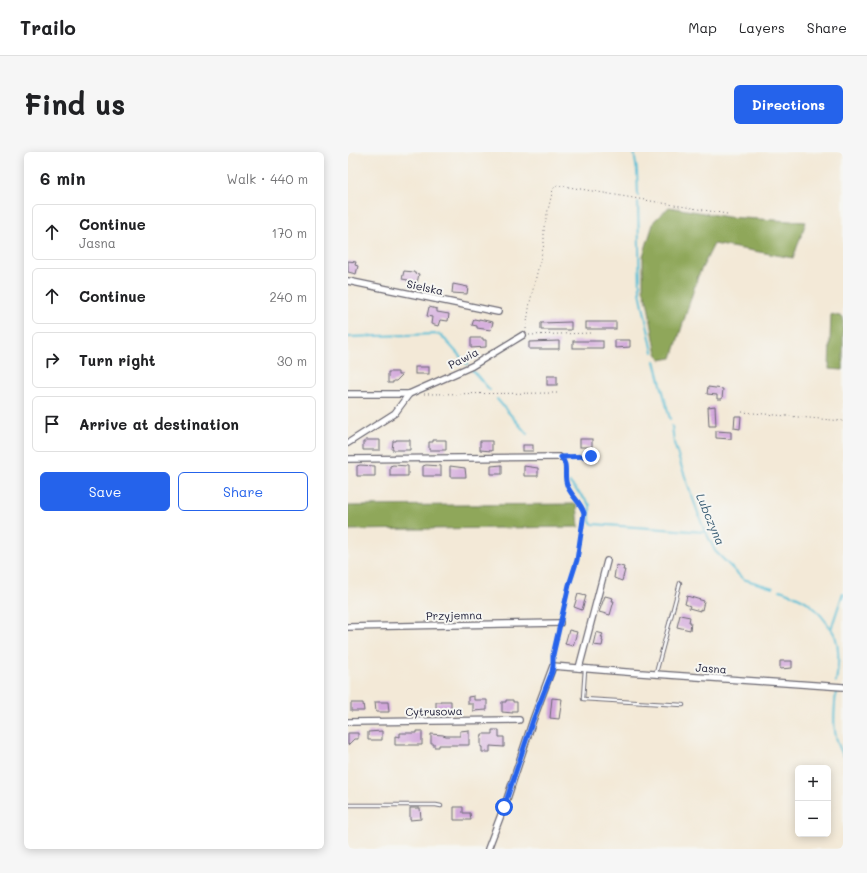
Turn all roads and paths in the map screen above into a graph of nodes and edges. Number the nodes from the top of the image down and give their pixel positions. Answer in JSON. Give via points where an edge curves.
{"nodes":[{"id":1,"x":727,"y":214,"type":"dead end"},
{"id":2,"x":348,"y":281,"type":"edge"},
{"id":3,"x":498,"y":312,"type":"dead end"},
{"id":4,"x":590,"y":333,"type":"dead end"},
{"id":5,"x":523,"y":335,"type":"dead end"},
{"id":6,"x":557,"y":393,"type":"dead end"},
{"id":7,"x":348,"y":394,"type":"edge"},
{"id":8,"x":409,"y":394,"type":"junction"},
{"id":9,"x":424,"y":394,"type":"dead end"},
{"id":10,"x":742,"y":412,"type":"dead end"},
{"id":11,"x":843,"y":420,"type":"edge"},
{"id":12,"x":348,"y":443,"type":"edge"},
{"id":13,"x":591,"y":456,"type":"dead end"},
{"id":14,"x":558,"y":457,"type":"dead end"},
{"id":15,"x":348,"y":459,"type":"edge"},
{"id":16,"x":607,"y":561,"type":"dead end"},
{"id":17,"x":680,"y":583,"type":"dead end"},
{"id":18,"x":560,"y":623,"type":"junction"},
{"id":19,"x":348,"y":627,"type":"edge"},
{"id":20,"x":553,"y":666,"type":"junction"},
{"id":21,"x":578,"y":668,"type":"junction"},
{"id":22,"x":585,"y":669,"type":"junction"},
{"id":23,"x":656,"y":674,"type":"junction"},
{"id":24,"x":843,"y":687,"type":"edge"},
{"id":25,"x":683,"y":705,"type":"dead end"},
{"id":26,"x":519,"y":720,"type":"dead end"},
{"id":27,"x":348,"y":722,"type":"edge"},
{"id":28,"x":348,"y":806,"type":"edge"},
{"id":29,"x":441,"y":806,"type":"dead end"},
{"id":30,"x":488,"y":849,"type":"edge"}],
"edges":[{"from":1,"to":4,"type":"path","via":[[555,186],[544,227],[544,244],[525,335]]},
{"from":2,"to":3,"type":"street","name":"Sielska"},
{"from":5,"to":8,"type":"street","name":"Pawia","via":[[472,366]]},
{"from":6,"to":9,"type":"path"},
{"from":7,"to":8,"type":"street","name":"Pawia"},
{"from":8,"to":12,"type":"street","name":"Pawia","via":[[395,413]]},
{"from":10,"to":11,"type":"path"},
{"from":13,"to":18,"type":"path","via":[[561,457],[566,464],[567,485],[584,513],[577,560]]},
{"from":14,"to":15,"type":"street"},
{"from":16,"to":21,"type":"street"},
{"from":17,"to":23,"type":"lane"},
{"from":18,"to":19,"type":"street","name":"Przyjemna"},
{"from":18,"to":20,"type":"path"},
{"from":20,"to":21,"type":"street","name":"Jasna"},
{"from":20,"to":30,"type":"street"},
{"from":21,"to":22,"type":"street","name":"Jasna"},
{"from":22,"to":23,"type":"street","name":"Jasna"},
{"from":22,"to":25,"type":"lane","via":[[583,699]]},
{"from":23,"to":24,"type":"street","name":"Jasna"},
{"from":26,"to":27,"type":"street","name":"Cytrusowa"},
{"from":28,"to":29,"type":"lane"}]}
